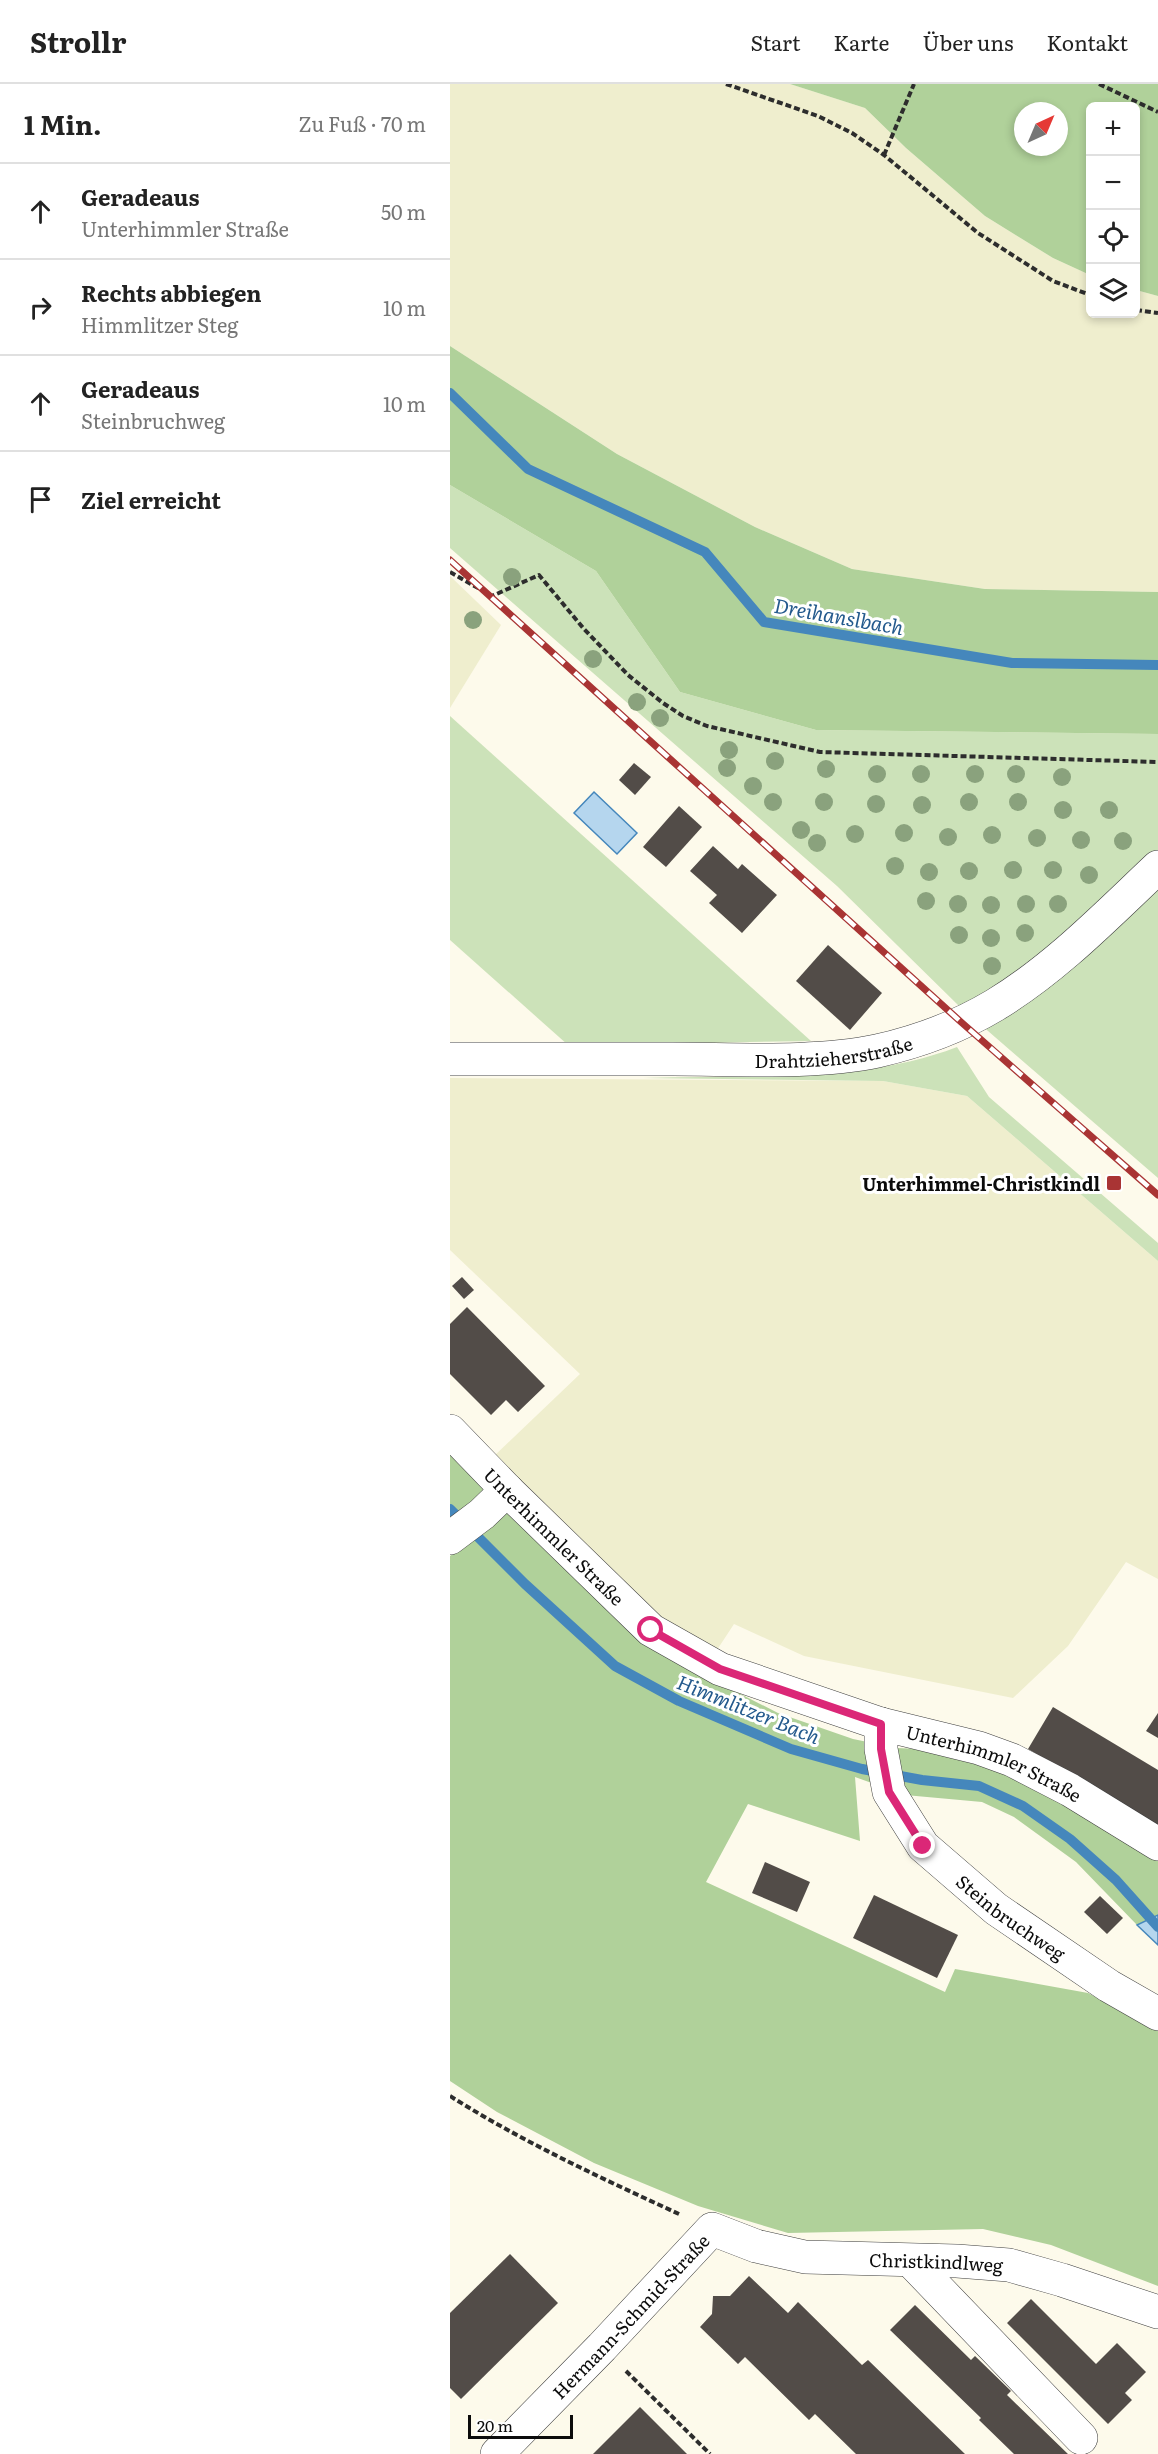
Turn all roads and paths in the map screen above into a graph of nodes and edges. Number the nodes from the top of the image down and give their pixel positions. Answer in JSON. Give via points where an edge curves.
{"nodes":[{"id":1,"x":726,"y":84,"type":"edge"},
{"id":2,"x":914,"y":84,"type":"edge"},
{"id":3,"x":1099,"y":84,"type":"edge"},
{"id":4,"x":1158,"y":111,"type":"edge"},
{"id":5,"x":884,"y":155,"type":"junction"},
{"id":6,"x":1086,"y":293,"type":"edge"},
{"id":7,"x":1140,"y":311,"type":"edge"},
{"id":8,"x":1158,"y":313,"type":"edge"},
{"id":9,"x":450,"y":572,"type":"edge"},
{"id":10,"x":1158,"y":762,"type":"edge"},
{"id":11,"x":1158,"y":867,"type":"edge"},
{"id":12,"x":450,"y":1059,"type":"edge"},
{"id":13,"x":450,"y":1431,"type":"edge"},
{"id":14,"x":507,"y":1490,"type":"junction"},
{"id":15,"x":450,"y":1538,"type":"edge"},
{"id":16,"x":881,"y":1737,"type":"junction"},
{"id":17,"x":1158,"y":1844,"type":"edge"},
{"id":18,"x":1158,"y":2014,"type":"edge"},
{"id":19,"x":450,"y":2096,"type":"edge"},
{"id":20,"x":712,"y":2229,"type":"junction"},
{"id":21,"x":912,"y":2262,"type":"junction"},
{"id":22,"x":1158,"y":2312,"type":"edge"},
{"id":23,"x":602,"y":2347,"type":"junction"},
{"id":24,"x":1082,"y":2438,"type":"dead end"},
{"id":25,"x":497,"y":2454,"type":"edge"},
{"id":26,"x":710,"y":2454,"type":"edge"}],
"edges":[{"from":1,"to":5,"type":"path","via":[[818,116],[852,132]]},
{"from":2,"to":5,"type":"path"},
{"from":3,"to":4,"type":"path"},
{"from":5,"to":6,"type":"path","via":[[978,233],[1053,281]]},
{"from":7,"to":8,"type":"path"},
{"from":9,"to":10,"type":"path","via":[[492,596],[538,575],[628,675],[683,716],[707,726],[820,752]]},
{"from":11,"to":12,"type":"street","name":"Drahtzieherstraße","via":[[1037,976],[995,1005],[917,1040],[876,1051],[789,1058]]},
{"from":13,"to":14,"type":"street","name":"Unterhimmler Straße"},
{"from":14,"to":15,"type":"street"},
{"from":14,"to":16,"type":"street","name":"Unterhimmler Straße","via":[[651,1630],[720,1669]]},
{"from":16,"to":17,"type":"street","name":"Unterhimmler Straße","via":[[979,1748],[1012,1760]]},
{"from":16,"to":18,"type":"street","name":"Steinbruchweg","via":[[889,1792],[923,1846],[996,1909],[1109,1986]]},
{"from":19,"to":20,"type":"path","via":[[581,2169]]},
{"from":20,"to":21,"type":"street","name":"Christkindlweg","via":[[756,2246],[805,2257]]},
{"from":20,"to":23,"type":"street","name":"Hermann-Schmid-Straße"},
{"from":21,"to":22,"type":"street","name":"Christkindlweg","via":[[1009,2265]]},
{"from":21,"to":24,"type":"street"},
{"from":23,"to":25,"type":"street","name":"Hermann-Schmid-Straße"},
{"from":23,"to":26,"type":"path"}]}
